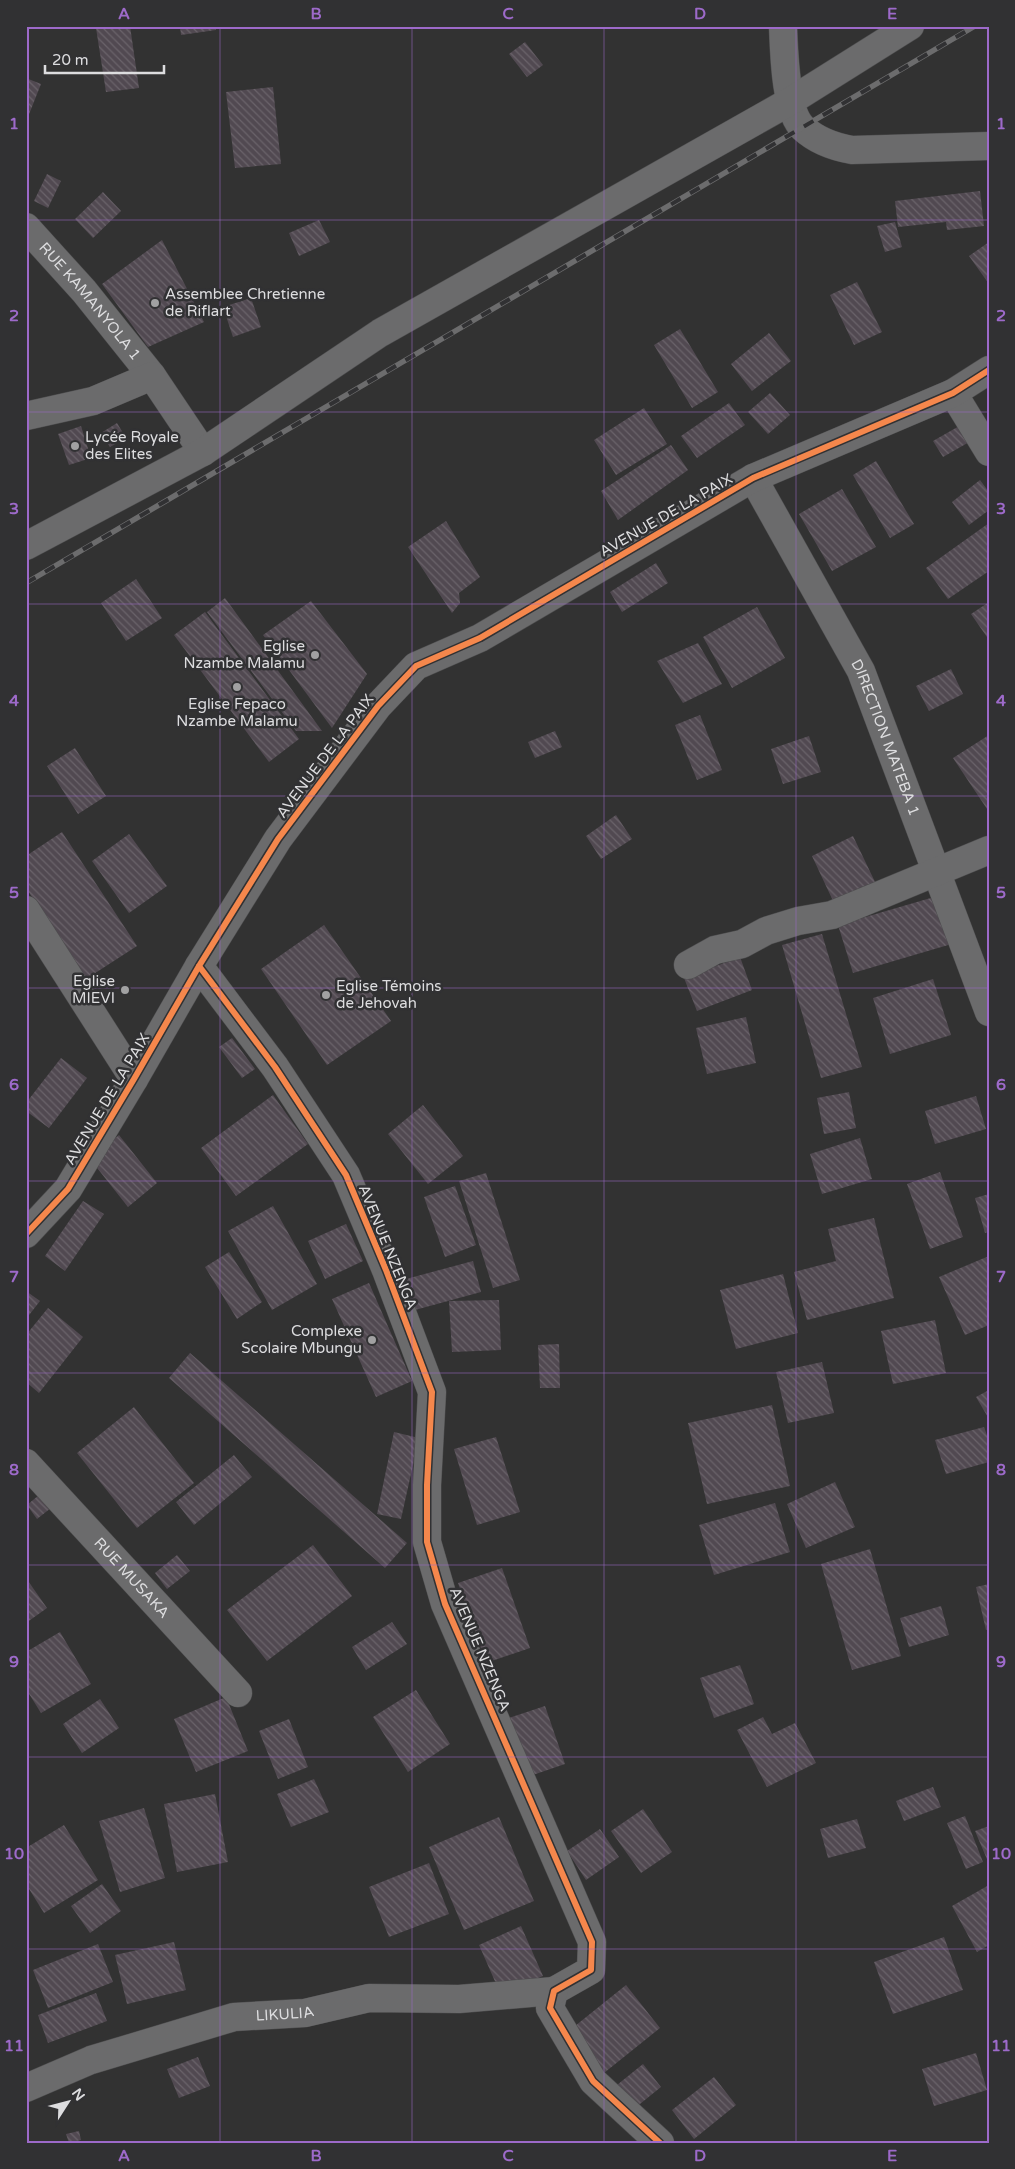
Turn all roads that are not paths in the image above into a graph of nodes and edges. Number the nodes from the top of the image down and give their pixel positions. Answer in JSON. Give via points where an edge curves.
{"nodes":[{"id":1,"x":783,"y":26,"type":"edge"},
{"id":2,"x":910,"y":26,"type":"edge"},
{"id":3,"x":789,"y":102,"type":"junction"},
{"id":4,"x":989,"y":146,"type":"edge"},
{"id":5,"x":26,"y":227,"type":"edge"},
{"id":6,"x":989,"y":370,"type":"edge"},
{"id":7,"x":152,"y":376,"type":"junction"},
{"id":8,"x":953,"y":393,"type":"junction"},
{"id":9,"x":26,"y":416,"type":"edge"},
{"id":10,"x":204,"y":452,"type":"junction"},
{"id":11,"x":989,"y":452,"type":"edge"},
{"id":12,"x":753,"y":478,"type":"junction"},
{"id":13,"x":26,"y":546,"type":"edge"},
{"id":14,"x":989,"y":850,"type":"edge"},
{"id":15,"x":936,"y":871,"type":"junction"},
{"id":16,"x":26,"y":910,"type":"edge"},
{"id":17,"x":688,"y":965,"type":"dead end"},
{"id":18,"x":200,"y":966,"type":"junction"},
{"id":19,"x":989,"y":1012,"type":"edge"},
{"id":20,"x":134,"y":1079,"type":"junction"},
{"id":21,"x":26,"y":1234,"type":"edge"},
{"id":22,"x":26,"y":1463,"type":"edge"},
{"id":23,"x":238,"y":1693,"type":"dead end"},
{"id":24,"x":554,"y":1991,"type":"junction"},
{"id":25,"x":26,"y":2088,"type":"edge"},
{"id":26,"x":660,"y":2143,"type":"edge"}],
"edges":[{"from":1,"to":3,"type":"street"},
{"from":2,"to":3,"type":"street"},
{"from":3,"to":4,"type":"street","via":[[802,128],[836,148]]},
{"from":3,"to":10,"type":"street","via":[[380,333]]},
{"from":5,"to":7,"type":"street","name":"RUE KAMANYOLA 1","via":[[84,291]]},
{"from":6,"to":8,"type":"street","name":"AVENUE DE LA PAIX"},
{"from":7,"to":9,"type":"street","via":[[93,401]]},
{"from":7,"to":10,"type":"street","name":"RUE KAMANYOLA 1"},
{"from":8,"to":11,"type":"street"},
{"from":8,"to":12,"type":"street","name":"AVENUE DE LA PAIX"},
{"from":10,"to":13,"type":"street"},
{"from":12,"to":15,"type":"street","name":"DIRECTION MATEBA 1","via":[[861,671]]},
{"from":12,"to":18,"type":"street","name":"AVENUE DE LA PAIX","via":[[480,638],[416,666],[378,706],[278,839]]},
{"from":14,"to":15,"type":"street"},
{"from":15,"to":17,"type":"street","via":[[832,916],[798,921],[766,931],[742,944],[715,950]]},
{"from":15,"to":19,"type":"street","name":"DIRECTION MATEBA 1"},
{"from":16,"to":20,"type":"street"},
{"from":18,"to":20,"type":"street","name":"AVENUE DE LA PAIX"},
{"from":18,"to":24,"type":"street","name":"AVENUE NZENGA","via":[[274,1067],[346,1175],[432,1392],[428,1542],[436,1574],[445,1604],[592,1942],[591,1970]]},
{"from":20,"to":21,"type":"street","name":"AVENUE DE LA PAIX","via":[[68,1189]]},
{"from":22,"to":23,"type":"street","name":"RUE MUSAKA"},
{"from":24,"to":25,"type":"street","name":"LIKULIA","via":[[458,1999],[369,1998],[304,2013],[234,2017],[91,2060]]},
{"from":24,"to":26,"type":"street","via":[[550,2008],[593,2081]]}]}
